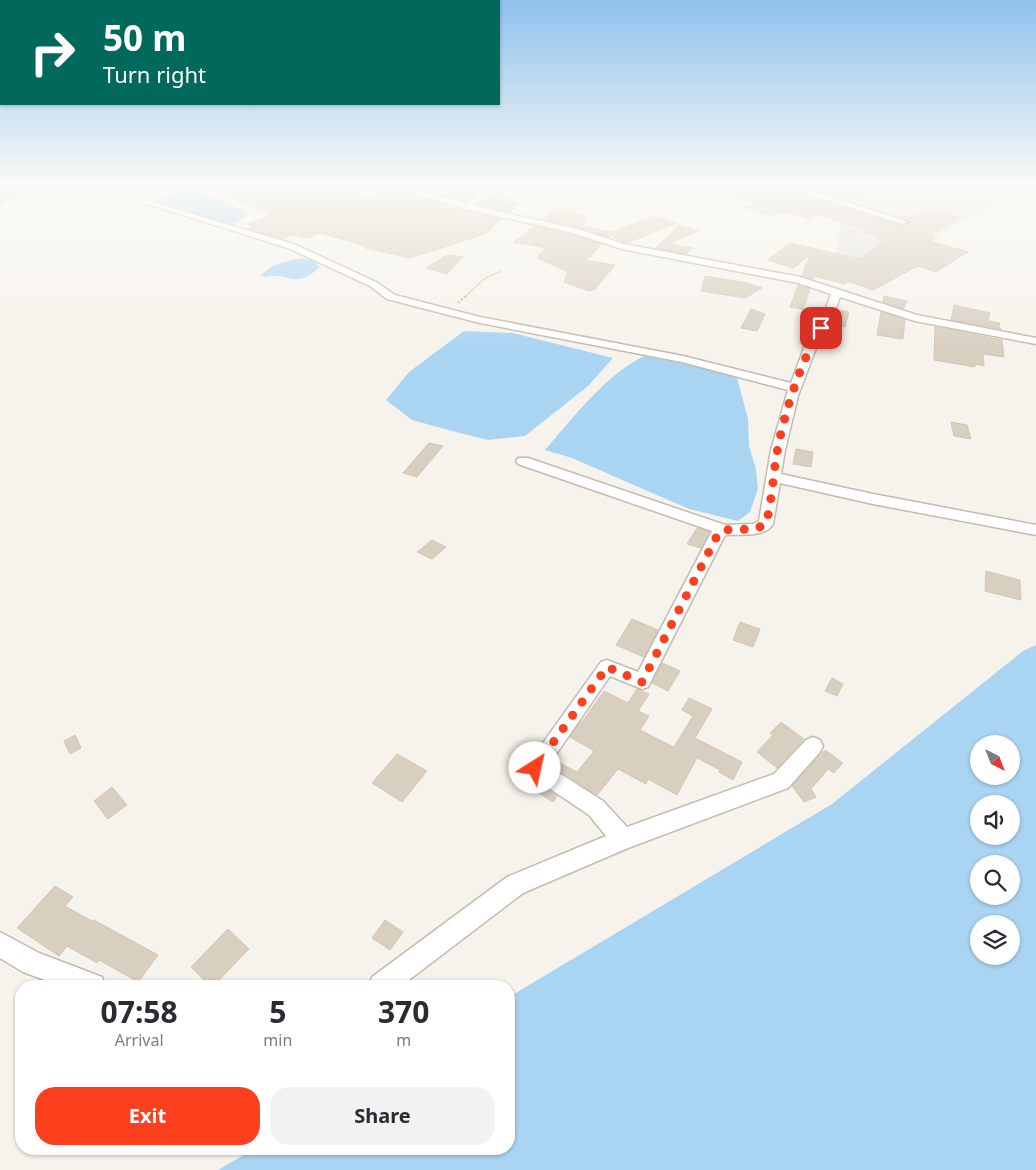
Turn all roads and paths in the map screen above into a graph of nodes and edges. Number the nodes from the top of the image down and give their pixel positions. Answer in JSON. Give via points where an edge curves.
{"nodes":[{"id":1,"x":273,"y":241,"type":"edge"},
{"id":2,"x":605,"y":241,"type":"edge"},
{"id":3,"x":501,"y":271,"type":"dead end"},
{"id":4,"x":837,"y":292,"type":"junction"},
{"id":5,"x":447,"y":311,"type":"junction"},
{"id":6,"x":1036,"y":341,"type":"edge"},
{"id":7,"x":795,"y":388,"type":"junction"},
{"id":8,"x":523,"y":461,"type":"dead end"},
{"id":9,"x":774,"y":477,"type":"junction"},
{"id":10,"x":722,"y":530,"type":"junction"},
{"id":11,"x":1036,"y":530,"type":"edge"},
{"id":12,"x":813,"y":746,"type":"dead end"},
{"id":13,"x":623,"y":839,"type":"junction"},
{"id":14,"x":0,"y":944,"type":"edge"},
{"id":15,"x":77,"y":980,"type":"edge"},
{"id":16,"x":389,"y":980,"type":"edge"}],
"edges":[{"from":1,"to":5,"type":"street","via":[[373,284],[391,297]]},
{"from":2,"to":4,"type":"street","via":[[800,280]]},
{"from":3,"to":5,"type":"path","via":[[484,279]]},
{"from":4,"to":6,"type":"street","via":[[915,318]]},
{"from":4,"to":7,"type":"street","via":[[828,316],[813,340]]},
{"from":5,"to":7,"type":"street","via":[[683,359]]},
{"from":7,"to":9,"type":"street"},
{"from":8,"to":10,"type":"street"},
{"from":9,"to":10,"type":"street","via":[[766,524],[755,529]]},
{"from":9,"to":11,"type":"street"},
{"from":10,"to":13,"type":"street","via":[[642,682],[607,667],[535,768],[596,808]]},
{"from":12,"to":13,"type":"street","via":[[780,781]]},
{"from":13,"to":16,"type":"street","via":[[515,885]]},
{"from":14,"to":15,"type":"street","via":[[32,963]]}]}
